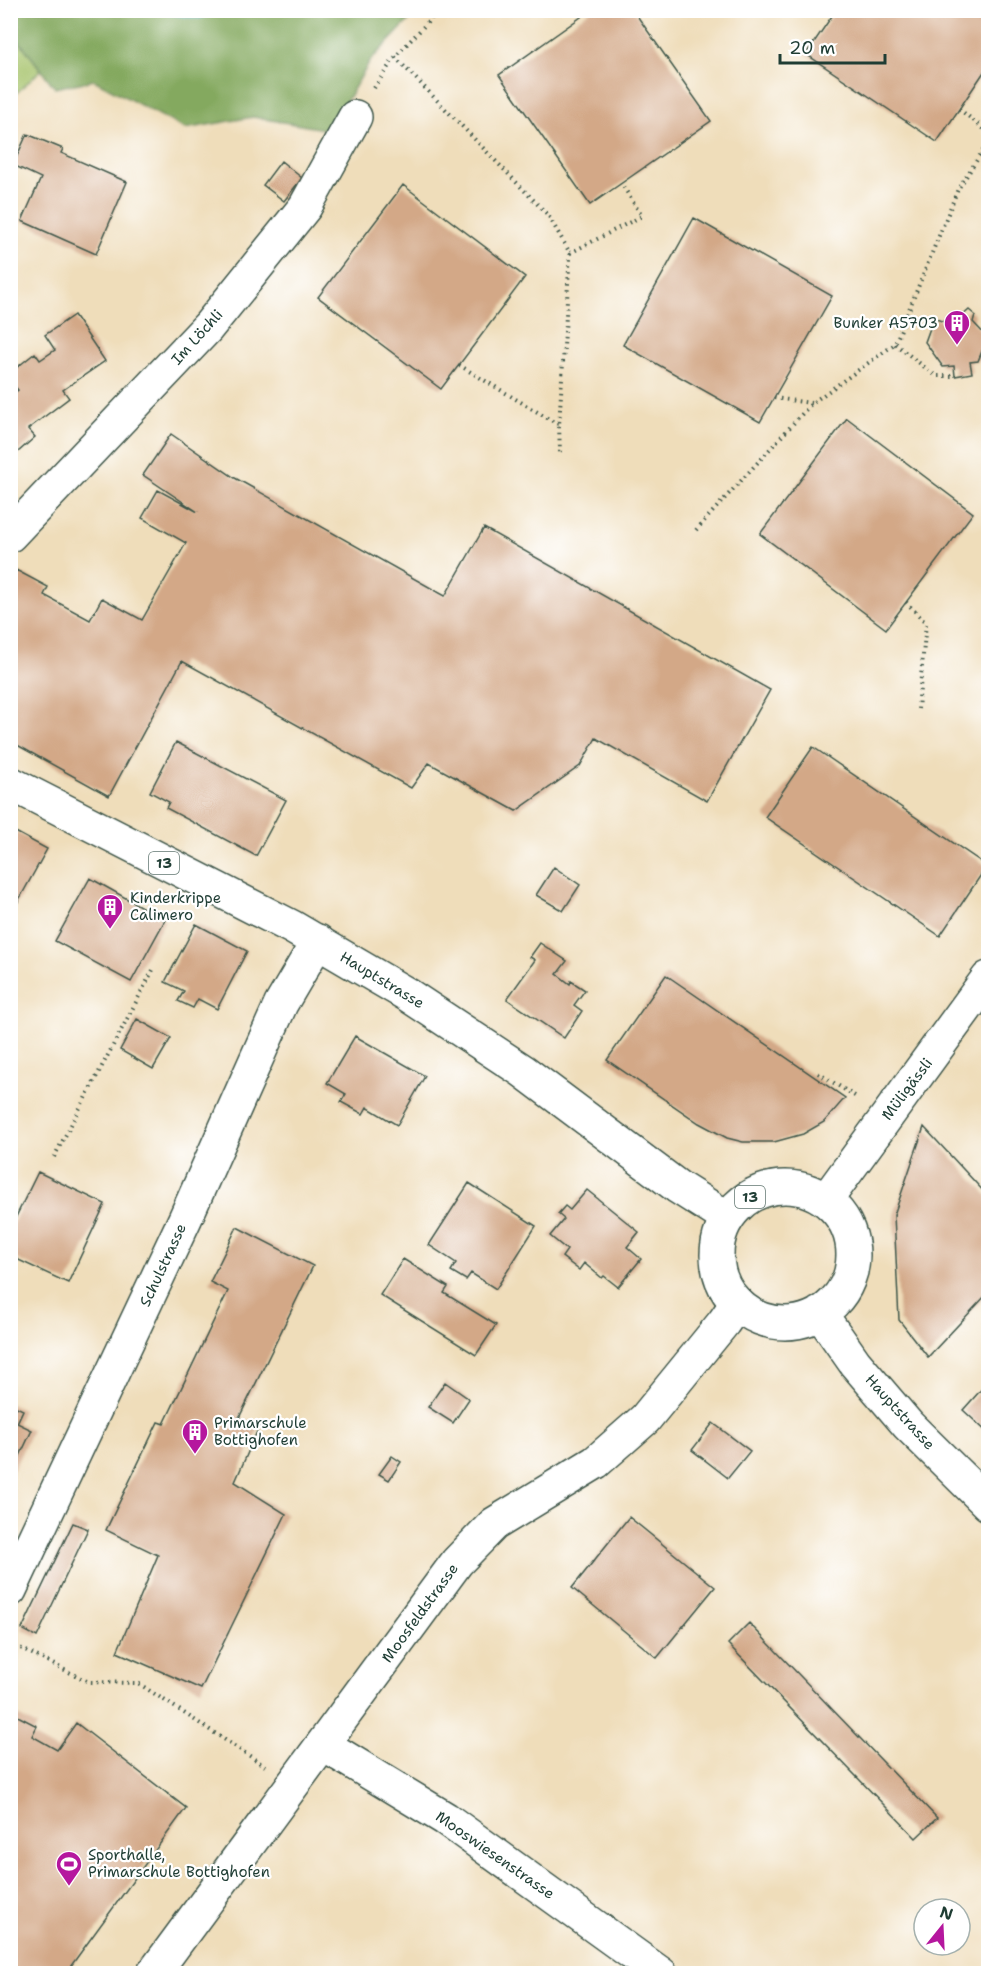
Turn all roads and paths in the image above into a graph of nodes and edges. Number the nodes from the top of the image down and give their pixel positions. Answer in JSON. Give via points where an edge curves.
{"nodes":[{"id":1,"x":439,"y":10,"type":"edge"},
{"id":2,"x":395,"y":57,"type":"junction"},
{"id":3,"x":959,"y":110,"type":"dead end"},
{"id":4,"x":355,"y":117,"type":"joint"},
{"id":5,"x":988,"y":132,"type":"edge"},
{"id":6,"x":988,"y":143,"type":"edge"},
{"id":7,"x":621,"y":183,"type":"dead end"},
{"id":8,"x":570,"y":253,"type":"junction"},
{"id":9,"x":895,"y":344,"type":"junction"},
{"id":10,"x":459,"y":365,"type":"dead end"},
{"id":11,"x":955,"y":376,"type":"dead end"},
{"id":12,"x":774,"y":398,"type":"dead end"},
{"id":13,"x":812,"y":403,"type":"junction"},
{"id":14,"x":559,"y":425,"type":"junction"},
{"id":15,"x":560,"y":453,"type":"dead end"},
{"id":16,"x":696,"y":530,"type":"dead end"},
{"id":17,"x":10,"y":536,"type":"edge"},
{"id":18,"x":906,"y":602,"type":"dead end"},
{"id":19,"x":918,"y":709,"type":"dead end"},
{"id":20,"x":10,"y":783,"type":"edge"},
{"id":21,"x":318,"y":941,"type":"junction"},
{"id":22,"x":153,"y":970,"type":"dead end"},
{"id":23,"x":988,"y":978,"type":"edge"},
{"id":24,"x":818,"y":1073,"type":"dead end"},
{"id":25,"x":853,"y":1095,"type":"dead end"},
{"id":26,"x":54,"y":1157,"type":"dead end"},
{"id":27,"x":826,"y":1200,"type":"junction"},
{"id":28,"x":728,"y":1218,"type":"junction"},
{"id":29,"x":736,"y":1303,"type":"junction"},
{"id":30,"x":820,"y":1313,"type":"junction"},
{"id":31,"x":988,"y":1504,"type":"edge"},
{"id":32,"x":10,"y":1590,"type":"edge"},
{"id":33,"x":10,"y":1643,"type":"edge"},
{"id":34,"x":324,"y":1745,"type":"junction"},
{"id":35,"x":293,"y":1785,"type":"junction"},
{"id":36,"x":153,"y":1974,"type":"edge"},
{"id":37,"x":661,"y":1974,"type":"edge"}],
"edges":[{"from":1,"to":2,"type":"path"},
{"from":2,"to":4,"type":"path"},
{"from":2,"to":8,"type":"path","via":[[548,216]]},
{"from":3,"to":5,"type":"path"},
{"from":4,"to":17,"type":"street","name":"Im Löchli","via":[[305,207],[208,327]]},
{"from":6,"to":9,"type":"path","via":[[958,189]]},
{"from":7,"to":8,"type":"path","via":[[642,216]]},
{"from":8,"to":14,"type":"path"},
{"from":9,"to":11,"type":"path","via":[[936,376]]},
{"from":9,"to":13,"type":"path"},
{"from":10,"to":14,"type":"path"},
{"from":12,"to":13,"type":"path"},
{"from":13,"to":16,"type":"path"},
{"from":14,"to":15,"type":"path"},
{"from":18,"to":19,"type":"path","via":[[926,622]]},
{"from":20,"to":21,"type":"street","name":"Hauptstrasse","number":"13"},
{"from":21,"to":28,"type":"street","name":"Hauptstrasse","number":"13","via":[[523,1071],[678,1187]]},
{"from":21,"to":32,"type":"street","name":"Schulstrasse","via":[[281,1004],[185,1219]]},
{"from":22,"to":26,"type":"path"},
{"from":23,"to":27,"type":"street","name":"Müligässli"},
{"from":24,"to":25,"type":"path"},
{"from":27,"to":28,"type":"street","number":"13","via":[[795,1188],[762,1191],[742,1202]]},
{"from":27,"to":30,"type":"street","number":"13","via":[[841,1216],[851,1236],[853,1258],[848,1280],[837,1299]]},
{"from":28,"to":29,"type":"street","number":"13","via":[[716,1253],[718,1271]]},
{"from":29,"to":30,"type":"street","number":"13","via":[[768,1321],[785,1323]]},
{"from":29,"to":34,"type":"street","name":"Moosfeldstrasse","via":[[645,1419],[596,1461],[494,1524],[472,1545]]},
{"from":30,"to":31,"type":"street","name":"Hauptstrasse","via":[[855,1363],[908,1425]]},
{"from":33,"to":35,"type":"path","via":[[89,1683],[138,1683]]},
{"from":34,"to":35,"type":"street","name":"Moosfeldstrasse"},
{"from":34,"to":37,"type":"street","name":"Mooswiesenstrasse","via":[[446,1819]]},
{"from":35,"to":36,"type":"street","name":"Moosfeldstrasse"}]}
